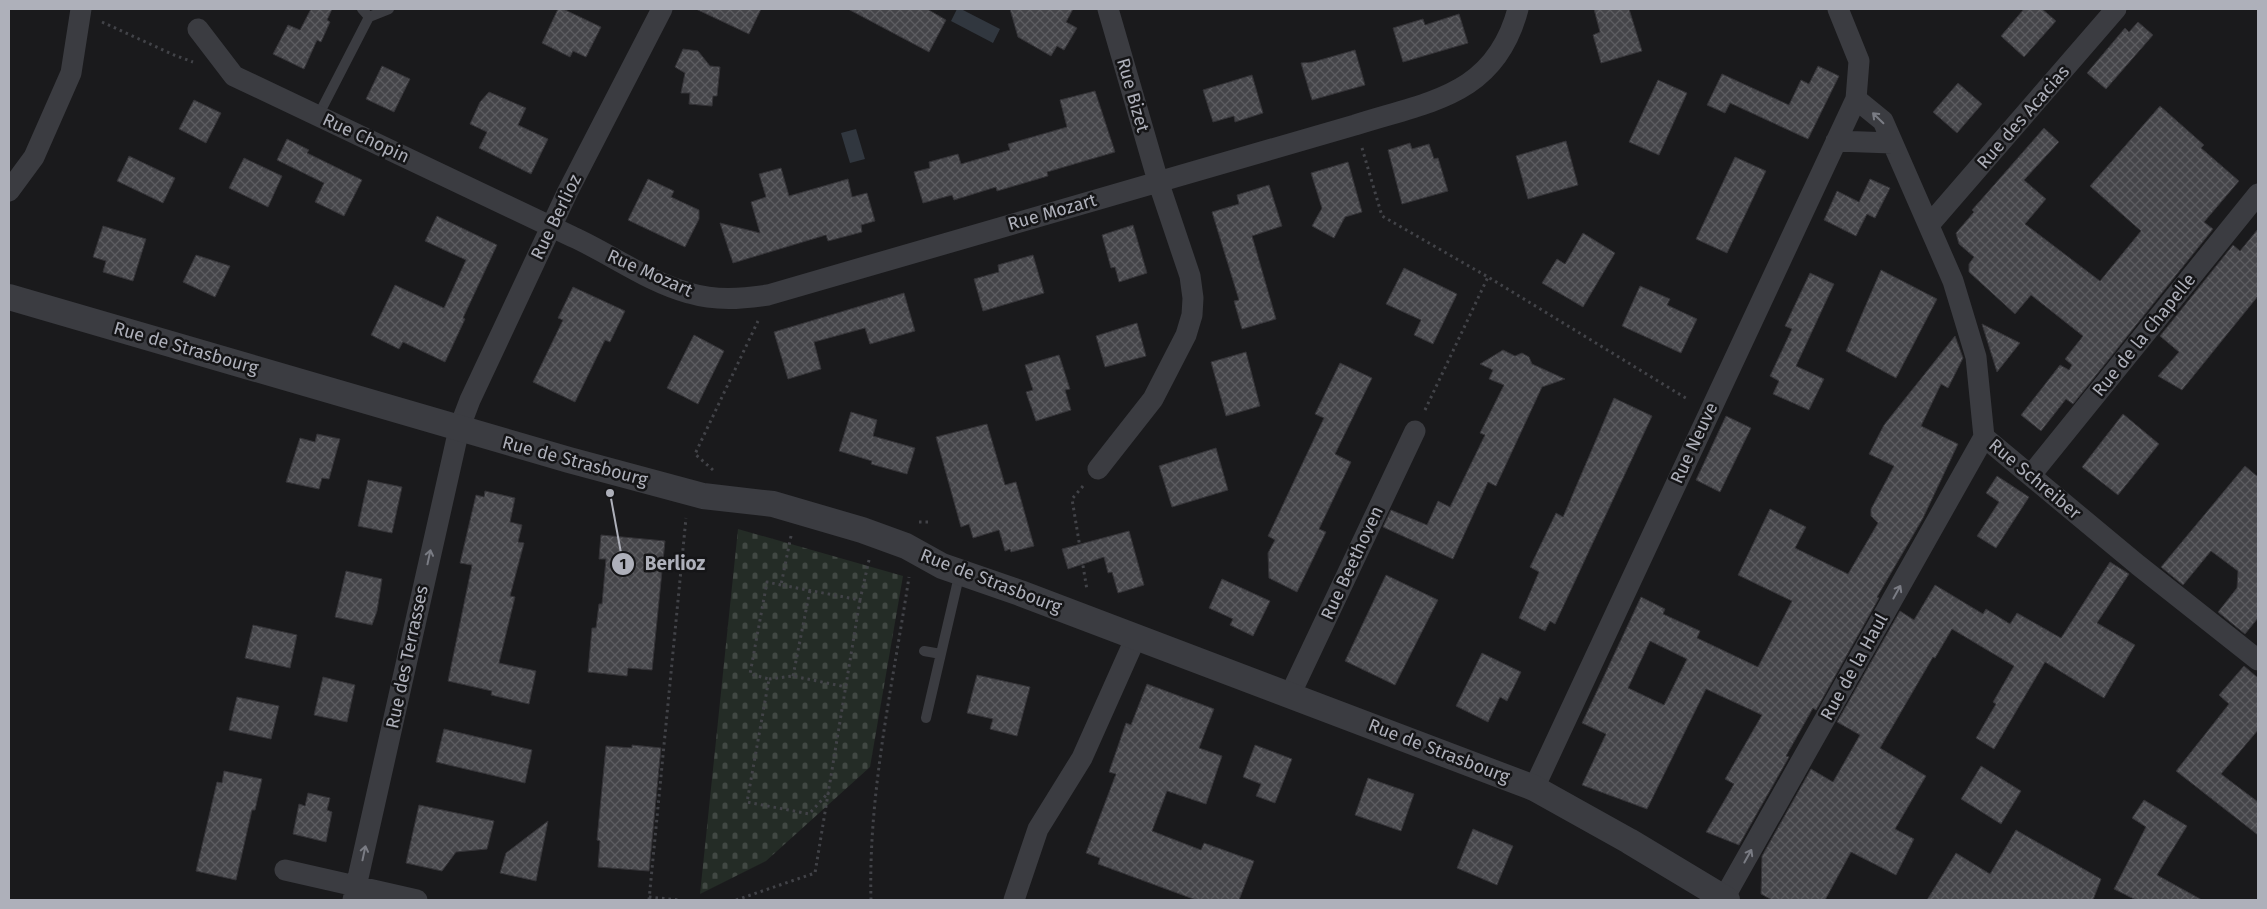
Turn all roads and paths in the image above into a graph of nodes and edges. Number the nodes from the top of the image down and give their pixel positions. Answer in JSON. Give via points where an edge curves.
{"nodes":[{"id":1,"x":389,"y":9,"type":"edge"},
{"id":2,"x":662,"y":9,"type":"edge"},
{"id":3,"x":1108,"y":9,"type":"edge"},
{"id":4,"x":1518,"y":9,"type":"edge"},
{"id":5,"x":1838,"y":9,"type":"edge"},
{"id":6,"x":2116,"y":9,"type":"edge"},
{"id":7,"x":80,"y":10,"type":"edge"},
{"id":8,"x":365,"y":13,"type":"edge"},
{"id":9,"x":198,"y":29,"type":"dead end"},
{"id":10,"x":234,"y":76,"type":"junction"},
{"id":11,"x":1856,"y":99,"type":"junction"},
{"id":12,"x":318,"y":116,"type":"junction"},
{"id":13,"x":1355,"y":125,"type":"junction"},
{"id":14,"x":1836,"y":141,"type":"junction"},
{"id":15,"x":1892,"y":143,"type":"junction"},
{"id":16,"x":1158,"y":182,"type":"junction"},
{"id":17,"x":9,"y":192,"type":"edge"},
{"id":18,"x":2258,"y":194,"type":"edge"},
{"id":19,"x":1929,"y":225,"type":"junction"},
{"id":20,"x":551,"y":227,"type":"junction"},
{"id":21,"x":1488,"y":277,"type":"junction"},
{"id":22,"x":768,"y":295,"type":"junction"},
{"id":23,"x":9,"y":297,"type":"edge"},
{"id":24,"x":1708,"y":412,"type":"junction"},
{"id":25,"x":459,"y":429,"type":"junction"},
{"id":26,"x":1415,"y":431,"type":"joint"},
{"id":27,"x":1984,"y":437,"type":"junction"},
{"id":28,"x":1098,"y":469,"type":"joint"},
{"id":29,"x":716,"y":472,"type":"dead end"},
{"id":30,"x":2031,"y":476,"type":"junction"},
{"id":31,"x":797,"y":511,"type":"junction"},
{"id":32,"x":686,"y":513,"type":"dead end"},
{"id":33,"x":910,"y":521,"type":"dead end"},
{"id":34,"x":928,"y":522,"type":"dead end"},
{"id":35,"x":870,"y":558,"type":"dead end"},
{"id":36,"x":960,"y":572,"type":"junction"},
{"id":37,"x":910,"y":577,"type":"dead end"},
{"id":38,"x":781,"y":585,"type":"junction"},
{"id":39,"x":810,"y":590,"type":"junction"},
{"id":40,"x":860,"y":600,"type":"junction"},
{"id":41,"x":1085,"y":618,"type":"junction"},
{"id":42,"x":1136,"y":636,"type":"junction"},
{"id":43,"x":924,"y":652,"type":"dead end"},
{"id":44,"x":941,"y":654,"type":"junction"},
{"id":45,"x":2258,"y":660,"type":"edge"},
{"id":46,"x":793,"y":676,"type":"junction"},
{"id":47,"x":769,"y":679,"type":"junction"},
{"id":48,"x":846,"y":687,"type":"junction"},
{"id":49,"x":1290,"y":695,"type":"junction"},
{"id":50,"x":926,"y":718,"type":"dead end"},
{"id":51,"x":1534,"y":788,"type":"junction"},
{"id":52,"x":829,"y":792,"type":"junction"},
{"id":53,"x":285,"y":870,"type":"dead end"},
{"id":54,"x":355,"y":894,"type":"edge"},
{"id":55,"x":649,"y":899,"type":"edge"},
{"id":56,"x":1726,"y":899,"type":"edge"},
{"id":57,"x":417,"y":900,"type":"edge"},
{"id":58,"x":679,"y":900,"type":"edge"},
{"id":59,"x":736,"y":900,"type":"edge"},
{"id":60,"x":870,"y":900,"type":"edge"},
{"id":61,"x":1014,"y":900,"type":"edge"}],
"edges":[{"from":1,"to":8,"type":"lane"},
{"from":2,"to":20,"type":"street","name":"Rue Berlioz"},
{"from":3,"to":16,"type":"street","name":"Rue Bizet"},
{"from":4,"to":13,"type":"street","name":"Rue Mozart","via":[[1502,50],[1486,70],[1464,88]]},
{"from":5,"to":11,"type":"street","via":[[1859,61]]},
{"from":6,"to":19,"type":"street","name":"Rue des Acacias"},
{"from":7,"to":10,"type":"path","via":[[174,56]]},
{"from":7,"to":17,"type":"street","via":[[71,73],[34,157]]},
{"from":8,"to":12,"type":"lane"},
{"from":9,"to":10,"type":"street","name":"Rue Chopin"},
{"from":10,"to":12,"type":"street","name":"Rue Chopin"},
{"from":11,"to":14,"type":"street","name":"Rue Neuve"},
{"from":15,"to":11,"type":"street","name":"Rue Schreiber","one_way":true,"via":[[1883,121]]},
{"from":12,"to":20,"type":"street","name":"Rue Chopin"},
{"from":13,"to":16,"type":"street","name":"Rue Mozart"},
{"from":13,"to":21,"type":"path","via":[[1382,216]]},
{"from":14,"to":15,"type":"street"},
{"from":14,"to":24,"type":"street","name":"Rue Neuve"},
{"from":15,"to":19,"type":"street","name":"Rue Schreiber"},
{"from":16,"to":22,"type":"street","name":"Rue Mozart"},
{"from":16,"to":28,"type":"street","name":"Rue Bizet","via":[[1190,276],[1192,315],[1186,335],[1153,399]]},
{"from":18,"to":30,"type":"street","name":"Rue de la Chapelle"},
{"from":19,"to":27,"type":"street","name":"Rue Schreiber","via":[[1953,281],[1976,357]]},
{"from":20,"to":22,"type":"street","name":"Rue Mozart","via":[[688,293],[740,299]]},
{"from":20,"to":25,"type":"street","name":"Rue Berlioz"},
{"from":21,"to":24,"type":"path"},
{"from":21,"to":26,"type":"path"},
{"from":22,"to":29,"type":"path","via":[[695,454]]},
{"from":23,"to":25,"type":"street","name":"Rue de Strasbourg"},
{"from":24,"to":51,"type":"street","name":"Rue Neuve"},
{"from":25,"to":31,"type":"street","name":"Rue de Strasbourg","via":[[703,496],[756,501]]},
{"from":54,"to":25,"type":"street","name":"Rue des Terrasses","one_way":true},
{"from":26,"to":49,"type":"street","name":"Rue Beethoven"},
{"from":27,"to":30,"type":"street","name":"Rue Schreiber"},
{"from":56,"to":27,"type":"street","name":"Rue de la Haul","one_way":true},
{"from":28,"to":41,"type":"path","via":[[1072,499],[1087,589]]},
{"from":30,"to":45,"type":"street","name":"Rue Schreiber"},
{"from":31,"to":36,"type":"street","name":"Rue de Strasbourg","via":[[882,537]]},
{"from":31,"to":38,"type":"path"},
{"from":32,"to":55,"type":"path"},
{"from":33,"to":34,"type":"path"},
{"from":35,"to":40,"type":"path"},
{"from":36,"to":41,"type":"street","name":"Rue de Strasbourg"},
{"from":36,"to":44,"type":"lane"},
{"from":37,"to":60,"type":"path","via":[[879,771],[870,862]]},
{"from":38,"to":39,"type":"path"},
{"from":38,"to":47,"type":"path","via":[[767,582],[750,674]]},
{"from":39,"to":40,"type":"path"},
{"from":39,"to":46,"type":"path"},
{"from":40,"to":48,"type":"path"},
{"from":41,"to":42,"type":"street","name":"Rue de Strasbourg"},
{"from":42,"to":49,"type":"street","name":"Rue de Strasbourg"},
{"from":42,"to":61,"type":"street","via":[[1082,758],[1038,829]]},
{"from":43,"to":44,"type":"lane"},
{"from":44,"to":50,"type":"lane"},
{"from":46,"to":47,"type":"path"},
{"from":46,"to":48,"type":"path"},
{"from":47,"to":52,"type":"path","via":[[746,802],[809,814]]},
{"from":48,"to":52,"type":"path"},
{"from":49,"to":51,"type":"street","name":"Rue de Strasbourg"},
{"from":51,"to":56,"type":"street","name":"Rue de Strasbourg"},
{"from":52,"to":59,"type":"path","via":[[815,873]]},
{"from":53,"to":54,"type":"street"},
{"from":54,"to":57,"type":"street"},
{"from":55,"to":58,"type":"path"}]}
